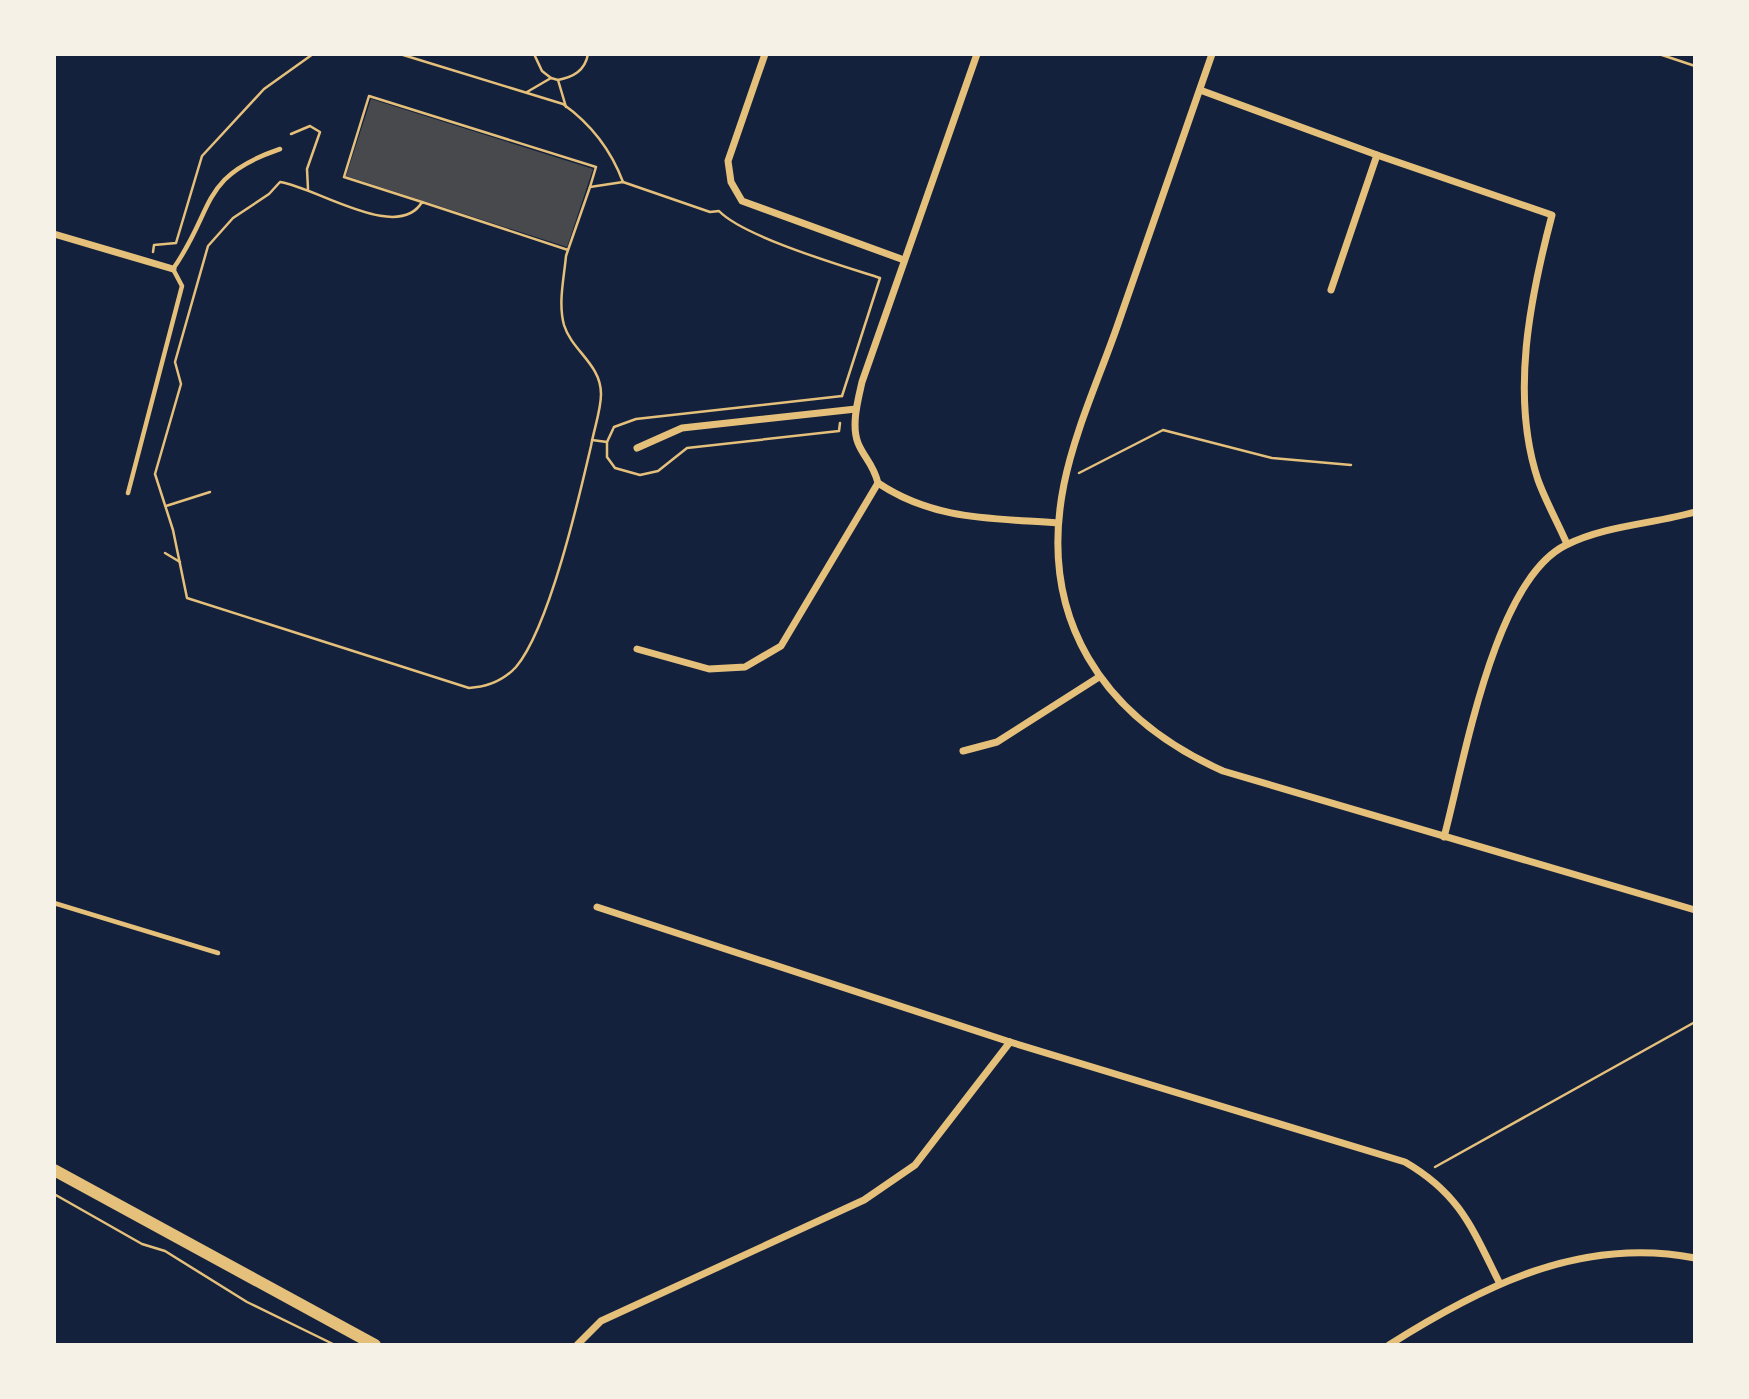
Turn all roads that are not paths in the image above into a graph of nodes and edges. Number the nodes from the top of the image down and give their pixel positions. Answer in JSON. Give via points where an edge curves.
{"nodes":[{"id":1,"x":765,"y":54,"type":"edge"},
{"id":2,"x":977,"y":54,"type":"edge"},
{"id":3,"x":1212,"y":54,"type":"edge"},
{"id":4,"x":1200,"y":90,"type":"junction"},
{"id":5,"x":280,"y":149,"type":"dead end"},
{"id":6,"x":1377,"y":155,"type":"junction"},
{"id":7,"x":54,"y":234,"type":"edge"},
{"id":8,"x":904,"y":260,"type":"junction"},
{"id":9,"x":173,"y":269,"type":"junction"},
{"id":10,"x":1331,"y":290,"type":"dead end"},
{"id":11,"x":856,"y":409,"type":"junction"},
{"id":12,"x":637,"y":448,"type":"dead end"},
{"id":13,"x":878,"y":483,"type":"junction"},
{"id":14,"x":128,"y":493,"type":"dead end"},
{"id":15,"x":1695,"y":512,"type":"edge"},
{"id":16,"x":1058,"y":523,"type":"junction"},
{"id":17,"x":1567,"y":544,"type":"junction"},
{"id":18,"x":637,"y":649,"type":"dead end"},
{"id":19,"x":1099,"y":677,"type":"junction"},
{"id":20,"x":963,"y":751,"type":"dead end"},
{"id":21,"x":1444,"y":837,"type":"junction"},
{"id":22,"x":54,"y":903,"type":"edge"},
{"id":23,"x":597,"y":907,"type":"dead end"},
{"id":24,"x":1695,"y":909,"type":"edge"},
{"id":25,"x":218,"y":953,"type":"dead end"},
{"id":26,"x":1010,"y":1042,"type":"junction"},
{"id":27,"x":54,"y":1170,"type":"edge"},
{"id":28,"x":1695,"y":1258,"type":"edge"},
{"id":29,"x":1499,"y":1282,"type":"junction"},
{"id":30,"x":375,"y":1345,"type":"edge"},
{"id":31,"x":577,"y":1345,"type":"edge"},
{"id":32,"x":1389,"y":1345,"type":"edge"}],
"edges":[{"from":1,"to":8,"type":"street","via":[[728,161],[731,182],[743,201]]},
{"from":2,"to":8,"type":"street"},
{"from":3,"to":4,"type":"street"},
{"from":4,"to":6,"type":"street"},
{"from":4,"to":16,"type":"street","via":[[1064,481]]},
{"from":5,"to":9,"type":"lane","via":[[248,160],[217,184]]},
{"from":6,"to":10,"type":"street"},
{"from":6,"to":17,"type":"street","via":[[1552,215],[1538,267],[1525,375],[1538,480]]},
{"from":7,"to":9,"type":"street"},
{"from":8,"to":11,"type":"street"},
{"from":9,"to":14,"type":"lane","via":[[182,286]]},
{"from":11,"to":12,"type":"street","via":[[682,428]]},
{"from":11,"to":13,"type":"street","via":[[858,443],[874,464]]},
{"from":13,"to":16,"type":"street","via":[[922,507],[951,514]]},
{"from":13,"to":18,"type":"street","via":[[781,646],[745,667],[709,669]]},
{"from":15,"to":17,"type":"street","via":[[1607,530]]},
{"from":16,"to":19,"type":"street","via":[[1056,557],[1062,592],[1073,629]]},
{"from":17,"to":21,"type":"street","via":[[1520,591],[1495,647]]},
{"from":19,"to":20,"type":"street","via":[[997,742]]},
{"from":19,"to":21,"type":"street","via":[[1149,729],[1183,753],[1264,785]]},
{"from":21,"to":24,"type":"street"},
{"from":22,"to":25,"type":"lane"},
{"from":23,"to":26,"type":"street"},
{"from":26,"to":29,"type":"street","via":[[1405,1162],[1448,1192],[1471,1225]]},
{"from":26,"to":31,"type":"street","via":[[915,1165],[864,1200],[601,1321]]},
{"from":27,"to":30,"type":"street"},
{"from":28,"to":29,"type":"street","via":[[1671,1253],[1605,1254]]},
{"from":29,"to":32,"type":"street"}]}
